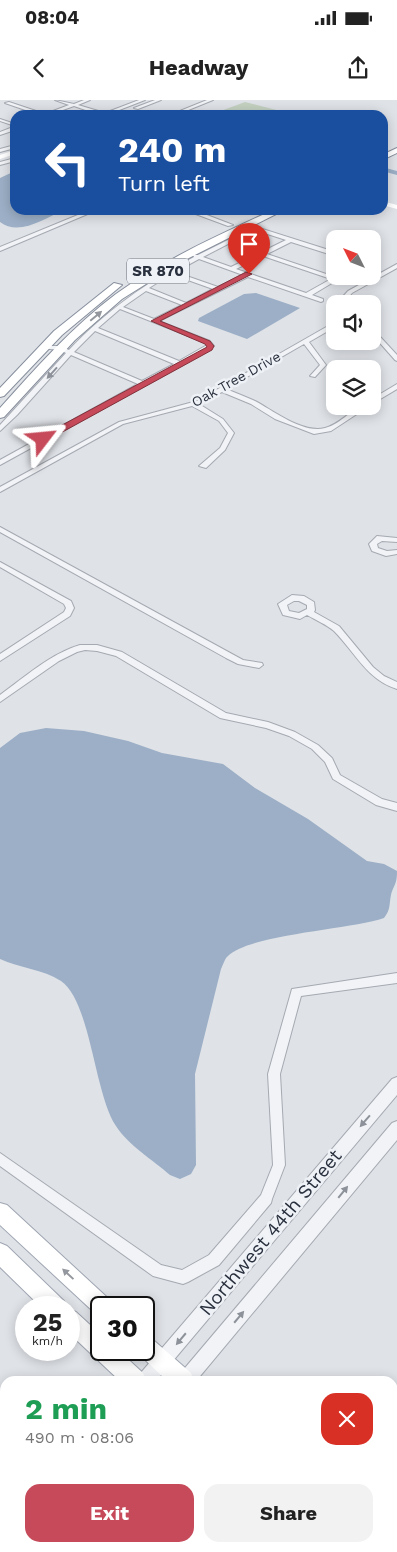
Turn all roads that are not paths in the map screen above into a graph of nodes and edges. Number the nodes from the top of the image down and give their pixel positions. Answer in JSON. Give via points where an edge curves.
{"nodes":[{"id":1,"x":16,"y":100,"type":"edge"},
{"id":2,"x":57,"y":100,"type":"edge"},
{"id":3,"x":88,"y":100,"type":"edge"},
{"id":4,"x":96,"y":100,"type":"edge"},
{"id":5,"x":143,"y":100,"type":"edge"},
{"id":6,"x":159,"y":100,"type":"edge"},
{"id":7,"x":211,"y":100,"type":"edge"},
{"id":8,"x":8,"y":102,"type":"edge"},
{"id":9,"x":0,"y":104,"type":"edge"},
{"id":10,"x":76,"y":106,"type":"junction"},
{"id":11,"x":31,"y":110,"type":"edge"},
{"id":12,"x":62,"y":110,"type":"edge"},
{"id":13,"x":66,"y":110,"type":"edge"},
{"id":14,"x":88,"y":110,"type":"edge"},
{"id":15,"x":117,"y":110,"type":"edge"},
{"id":16,"x":131,"y":110,"type":"edge"},
{"id":17,"x":185,"y":110,"type":"edge"},
{"id":18,"x":10,"y":150,"type":"edge"},
{"id":19,"x":0,"y":158,"type":"edge"},
{"id":20,"x":82,"y":215,"type":"edge"},
{"id":21,"x":206,"y":215,"type":"edge"},
{"id":22,"x":250,"y":215,"type":"edge"},
{"id":23,"x":269,"y":215,"type":"edge"},
{"id":24,"x":230,"y":224,"type":"junction"},
{"id":25,"x":244,"y":227,"type":"junction"},
{"id":26,"x":256,"y":228,"type":"junction"},
{"id":27,"x":291,"y":240,"type":"junction"},
{"id":28,"x":0,"y":242,"type":"edge"},
{"id":29,"x":9,"y":246,"type":"junction"},
{"id":30,"x":0,"y":249,"type":"edge"},
{"id":31,"x":326,"y":251,"type":"edge"},
{"id":32,"x":263,"y":254,"type":"junction"},
{"id":33,"x":187,"y":255,"type":"junction"},
{"id":34,"x":198,"y":256,"type":"junction"},
{"id":35,"x":397,"y":266,"type":"edge"},
{"id":36,"x":233,"y":268,"type":"junction"},
{"id":37,"x":170,"y":272,"type":"junction"},
{"id":38,"x":249,"y":274,"type":"junction"},
{"id":39,"x":326,"y":274,"type":"edge"},
{"id":40,"x":326,"y":285,"type":"edge"},
{"id":41,"x":144,"y":288,"type":"junction"},
{"id":42,"x":218,"y":289,"type":"junction"},
{"id":43,"x":307,"y":295,"type":"junction"},
{"id":44,"x":348,"y":295,"type":"edge"},
{"id":45,"x":321,"y":300,"type":"dead end"},
{"id":46,"x":187,"y":305,"type":"junction"},
{"id":47,"x":119,"y":307,"type":"junction"},
{"id":48,"x":154,"y":321,"type":"junction"},
{"id":49,"x":95,"y":329,"type":"junction"},
{"id":50,"x":326,"y":329,"type":"edge"},
{"id":51,"x":381,"y":340,"type":"edge"},
{"id":52,"x":304,"y":341,"type":"junction"},
{"id":53,"x":43,"y":347,"type":"junction"},
{"id":54,"x":65,"y":351,"type":"junction"},
{"id":55,"x":397,"y":358,"type":"edge"},
{"id":56,"x":180,"y":364,"type":"junction"},
{"id":57,"x":313,"y":376,"type":"dead end"},
{"id":58,"x":143,"y":384,"type":"junction"},
{"id":59,"x":397,"y":386,"type":"edge"},
{"id":60,"x":221,"y":389,"type":"junction"},
{"id":61,"x":0,"y":394,"type":"edge"},
{"id":62,"x":381,"y":396,"type":"edge"},
{"id":63,"x":194,"y":404,"type":"junction"},
{"id":64,"x":0,"y":415,"type":"edge"},
{"id":65,"x":352,"y":415,"type":"edge"},
{"id":66,"x":0,"y":429,"type":"edge"},
{"id":67,"x":0,"y":452,"type":"edge"},
{"id":68,"x":10,"y":457,"type":"junction"},
{"id":69,"x":0,"y":463,"type":"edge"},
{"id":70,"x":203,"y":466,"type":"dead end"},
{"id":71,"x":0,"y":490,"type":"edge"},
{"id":72,"x":0,"y":529,"type":"edge"},
{"id":73,"x":397,"y":540,"type":"edge"},
{"id":74,"x":396,"y":553,"type":"edge"},
{"id":75,"x":0,"y":564,"type":"edge"},
{"id":76,"x":309,"y":613,"type":"dead end"},
{"id":77,"x":0,"y":658,"type":"edge"},
{"id":78,"x":259,"y":665,"type":"dead end"},
{"id":79,"x":397,"y":686,"type":"edge"},
{"id":80,"x":0,"y":699,"type":"edge"},
{"id":81,"x":397,"y":807,"type":"edge"},
{"id":82,"x":397,"y":978,"type":"edge"},
{"id":83,"x":397,"y":1084,"type":"edge"},
{"id":84,"x":397,"y":1128,"type":"edge"},
{"id":85,"x":0,"y":1158,"type":"edge"},
{"id":86,"x":0,"y":1212,"type":"edge"},
{"id":87,"x":0,"y":1253,"type":"edge"},
{"id":88,"x":45,"y":1296,"type":"edge"},
{"id":89,"x":91,"y":1296,"type":"edge"},
{"id":90,"x":80,"y":1329,"type":"edge"},
{"id":91,"x":90,"y":1338,"type":"edge"},
{"id":92,"x":155,"y":1355,"type":"edge"},
{"id":93,"x":114,"y":1361,"type":"edge"},
{"id":94,"x":162,"y":1361,"type":"junction"},
{"id":95,"x":130,"y":1376,"type":"edge"},
{"id":96,"x":149,"y":1376,"type":"edge"},
{"id":97,"x":178,"y":1376,"type":"edge"},
{"id":98,"x":188,"y":1376,"type":"edge"}],
"edges":[{"from":1,"to":8,"type":"street"},
{"from":2,"to":10,"type":"street"},
{"from":3,"to":10,"type":"street"},
{"from":4,"to":10,"type":"street"},
{"from":5,"to":15,"type":"street"},
{"from":6,"to":16,"type":"street"},
{"from":7,"to":17,"type":"street"},
{"from":8,"to":9,"type":"street"},
{"from":8,"to":11,"type":"street"},
{"from":10,"to":12,"type":"street"},
{"from":10,"to":13,"type":"street"},
{"from":10,"to":14,"type":"street"},
{"from":18,"to":19,"type":"main road"},
{"from":20,"to":29,"type":"street"},
{"from":21,"to":24,"type":"street"},
{"from":22,"to":24,"type":"highway","number":"SR 870"},
{"from":23,"to":25,"type":"highway","number":"SR 870"},
{"from":24,"to":33,"type":"highway","via":[[229,230],[200,244]]},
{"from":24,"to":53,"type":"highway","number":"SR 870","via":[[165,256],[118,285]]},
{"from":25,"to":26,"type":"street"},
{"from":25,"to":33,"type":"highway","number":"SR 870"},
{"from":26,"to":27,"type":"street"},
{"from":26,"to":34,"type":"street"},
{"from":27,"to":31,"type":"street"},
{"from":27,"to":32,"type":"street"},
{"from":28,"to":29,"type":"street"},
{"from":29,"to":30,"type":"street"},
{"from":32,"to":36,"type":"street"},
{"from":32,"to":39,"type":"street"},
{"from":33,"to":34,"type":"street"},
{"from":54,"to":33,"type":"highway","number":"SR 870","one_way":true,"via":[[120,296]]},
{"from":34,"to":36,"type":"street"},
{"from":34,"to":37,"type":"street"},
{"from":35,"to":44,"type":"street"},
{"from":36,"to":38,"type":"street"},
{"from":37,"to":41,"type":"street"},
{"from":37,"to":42,"type":"street"},
{"from":38,"to":42,"type":"street"},
{"from":38,"to":43,"type":"street"},
{"from":40,"to":43,"type":"street"},
{"from":41,"to":46,"type":"street"},
{"from":41,"to":47,"type":"street"},
{"from":42,"to":46,"type":"street"},
{"from":43,"to":45,"type":"street"},
{"from":46,"to":48,"type":"street"},
{"from":47,"to":48,"type":"street"},
{"from":47,"to":49,"type":"street"},
{"from":48,"to":56,"type":"street","via":[[211,346]]},
{"from":49,"to":54,"type":"street"},
{"from":49,"to":56,"type":"street"},
{"from":50,"to":52,"type":"street","name":"Oak Tree Drive"},
{"from":51,"to":55,"type":"street"},
{"from":52,"to":57,"type":"street","via":[[323,365]]},
{"from":52,"to":60,"type":"street","name":"Oak Tree Drive"},
{"from":53,"to":54,"type":"street"},
{"from":53,"to":61,"type":"highway","number":"SR 870"},
{"from":54,"to":58,"type":"street"},
{"from":54,"to":64,"type":"highway","number":"SR 870"},
{"from":54,"to":66,"type":"street","one_way":true},
{"from":56,"to":58,"type":"street"},
{"from":58,"to":68,"type":"street"},
{"from":59,"to":62,"type":"street"},
{"from":60,"to":63,"type":"street","name":"Oak Tree Drive"},
{"from":60,"to":65,"type":"street","via":[[248,400],[276,418],[314,432],[329,430]]},
{"from":63,"to":70,"type":"street","via":[[221,420],[231,433],[223,449]]},
{"from":63,"to":71,"type":"street","name":"Oak Tree Drive","via":[[121,423]]},
{"from":67,"to":68,"type":"street"},
{"from":68,"to":69,"type":"street"},
{"from":72,"to":78,"type":"street","via":[[229,656]]},
{"from":73,"to":74,"type":"street","via":[[380,538],[373,544],[382,553]]},
{"from":75,"to":77,"type":"street","via":[[68,603],[70,608],[67,614]]},
{"from":76,"to":79,"type":"street","via":[[336,628],[370,669]]},
{"from":80,"to":81,"type":"street","via":[[75,649],[107,649],[223,716],[268,726],[308,742],[329,760],[336,777],[379,802]]},
{"from":82,"to":85,"type":"street","via":[[296,992],[274,1074],[279,1165],[266,1199],[214,1260],[183,1277],[158,1271]]},
{"from":83,"to":94,"type":"street","name":"Northwest 44th Street","one_way":true},
{"from":98,"to":84,"type":"street","name":"Northwest 44th Street","one_way":true},
{"from":89,"to":86,"type":"main road","one_way":true},
{"from":87,"to":88,"type":"main road"},
{"from":90,"to":91,"type":"main road"},
{"from":92,"to":94,"type":"main road"},
{"from":93,"to":95,"type":"main road"},
{"from":94,"to":96,"type":"street","name":"Northwest 44th Street"},
{"from":94,"to":97,"type":"main road"}]}
